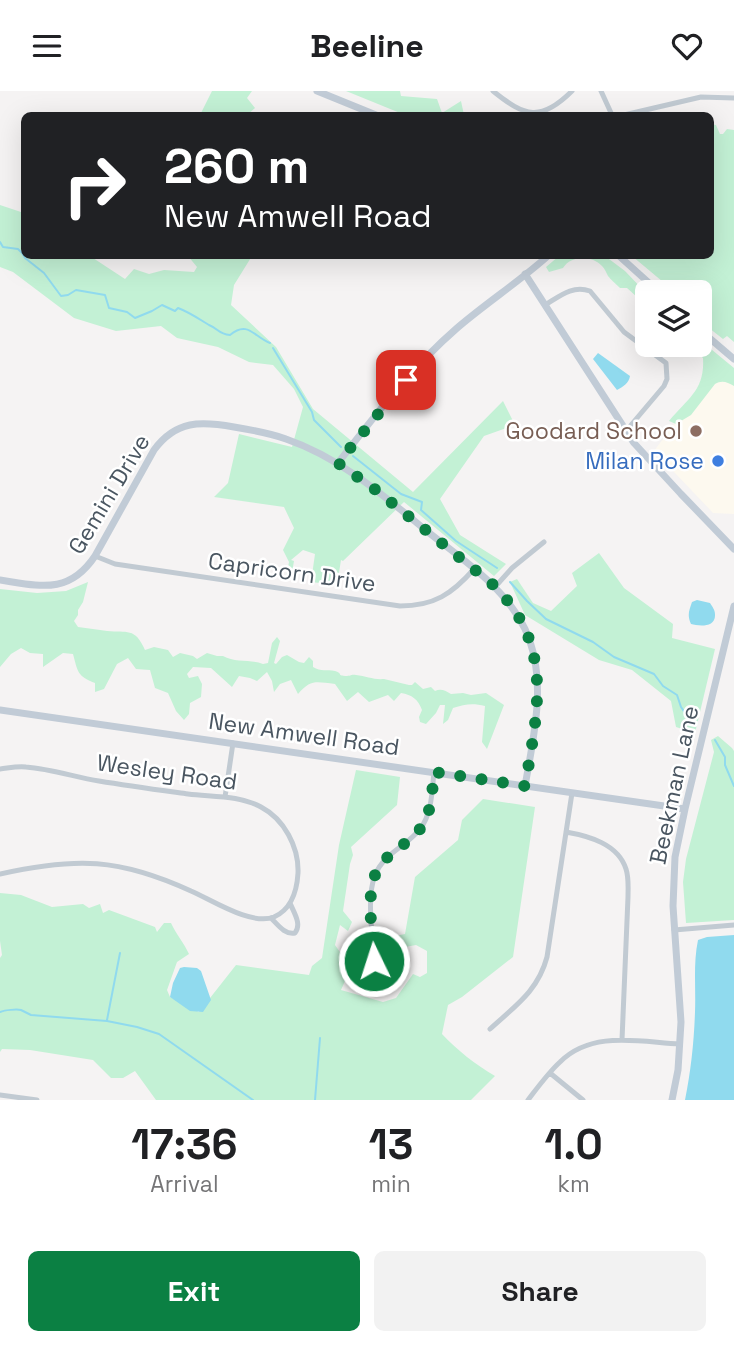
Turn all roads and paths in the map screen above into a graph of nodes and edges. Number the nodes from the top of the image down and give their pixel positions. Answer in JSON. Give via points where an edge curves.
{"nodes":[{"id":1,"x":317,"y":91,"type":"edge"},
{"id":2,"x":493,"y":91,"type":"edge"},
{"id":3,"x":572,"y":91,"type":"edge"},
{"id":4,"x":601,"y":91,"type":"edge"},
{"id":5,"x":734,"y":97,"type":"edge"},
{"id":6,"x":369,"y":112,"type":"edge"},
{"id":7,"x":611,"y":112,"type":"edge"},
{"id":8,"x":637,"y":112,"type":"edge"},
{"id":9,"x":544,"y":259,"type":"edge"},
{"id":10,"x":622,"y":259,"type":"edge"},
{"id":11,"x":525,"y":274,"type":"junction"},
{"id":12,"x":646,"y":280,"type":"edge"},
{"id":13,"x":545,"y":305,"type":"junction"},
{"id":14,"x":712,"y":340,"type":"edge"},
{"id":15,"x":734,"y":359,"type":"edge"},
{"id":16,"x":626,"y":431,"type":"junction"},
{"id":17,"x":338,"y":463,"type":"junction"},
{"id":18,"x":544,"y":542,"type":"dead end"},
{"id":19,"x":734,"y":549,"type":"edge"},
{"id":20,"x":96,"y":557,"type":"junction"},
{"id":21,"x":474,"y":569,"type":"junction"},
{"id":22,"x":0,"y":580,"type":"edge"},
{"id":23,"x":495,"y":587,"type":"junction"},
{"id":24,"x":734,"y":606,"type":"edge"},
{"id":25,"x":0,"y":710,"type":"edge"},
{"id":26,"x":233,"y":743,"type":"junction"},
{"id":27,"x":0,"y":769,"type":"edge"},
{"id":28,"x":434,"y":772,"type":"junction"},
{"id":29,"x":525,"y":786,"type":"junction"},
{"id":30,"x":572,"y":793,"type":"junction"},
{"id":31,"x":225,"y":797,"type":"junction"},
{"id":32,"x":685,"y":809,"type":"junction"},
{"id":33,"x":566,"y":832,"type":"junction"},
{"id":34,"x":0,"y":874,"type":"edge"},
{"id":35,"x":290,"y":903,"type":"junction"},
{"id":36,"x":271,"y":918,"type":"junction"},
{"id":37,"x":734,"y":925,"type":"edge"},
{"id":38,"x":674,"y":930,"type":"junction"},
{"id":39,"x":374,"y":961,"type":"dead end"},
{"id":40,"x":490,"y":1029,"type":"dead end"},
{"id":41,"x":622,"y":1040,"type":"junction"},
{"id":42,"x":680,"y":1044,"type":"junction"},
{"id":43,"x":550,"y":1073,"type":"junction"},
{"id":44,"x":0,"y":1095,"type":"edge"},
{"id":45,"x":37,"y":1100,"type":"edge"},
{"id":46,"x":528,"y":1100,"type":"edge"},
{"id":47,"x":583,"y":1100,"type":"edge"},
{"id":48,"x":672,"y":1100,"type":"edge"}],
"edges":[{"from":1,"to":6,"type":"street"},
{"from":2,"to":3,"type":"street","via":[[513,107],[542,112]]},
{"from":4,"to":7,"type":"street"},
{"from":5,"to":8,"type":"street","via":[[701,97]]},
{"from":9,"to":11,"type":"street"},
{"from":10,"to":12,"type":"street"},
{"from":11,"to":13,"type":"street"},
{"from":11,"to":17,"type":"street","via":[[432,352]]},
{"from":13,"to":16,"type":"street"},
{"from":13,"to":16,"type":"street","via":[[574,289],[590,291],[624,332],[666,363],[664,386]]},
{"from":14,"to":15,"type":"street"},
{"from":16,"to":19,"type":"street"},
{"from":17,"to":20,"type":"street","name":"Gemini Drive","via":[[276,436],[213,423],[184,426],[153,450]]},
{"from":17,"to":21,"type":"street","name":"Gemini Drive"},
{"from":18,"to":23,"type":"street"},
{"from":20,"to":21,"type":"street","name":"Capricorn Drive","via":[[115,564],[400,606],[446,595]]},
{"from":20,"to":22,"type":"street","name":"Gemini Drive","via":[[80,575],[59,585]]},
{"from":21,"to":23,"type":"street","name":"Gemini Drive"},
{"from":23,"to":29,"type":"street","name":"Gemini Drive","via":[[523,625],[537,670],[538,699]]},
{"from":24,"to":32,"type":"street","name":"Beekman Lane"},
{"from":25,"to":26,"type":"street","name":"New Amwell Road"},
{"from":26,"to":28,"type":"street","name":"New Amwell Road"},
{"from":26,"to":31,"type":"street"},
{"from":27,"to":31,"type":"street","name":"Wesley Road","via":[[34,768]]},
{"from":28,"to":29,"type":"street","name":"New Amwell Road"},
{"from":28,"to":39,"type":"street","via":[[424,824],[384,860],[374,877]]},
{"from":29,"to":30,"type":"street","name":"New Amwell Road"},
{"from":30,"to":32,"type":"street","name":"New Amwell Road"},
{"from":30,"to":33,"type":"street"},
{"from":31,"to":35,"type":"street","name":"Wesley Road","via":[[261,807],[288,833],[298,865]]},
{"from":32,"to":38,"type":"street","name":"Beekman Lane","via":[[675,856]]},
{"from":33,"to":40,"type":"street","via":[[543,971],[529,993]]},
{"from":33,"to":41,"type":"street","via":[[613,850],[626,869]]},
{"from":34,"to":36,"type":"street","name":"Wesley Road","via":[[60,863],[132,868],[242,915]]},
{"from":35,"to":36,"type":"street"},
{"from":35,"to":36,"type":"street","name":"Wesley Road","via":[[299,923],[295,933],[286,932]]},
{"from":37,"to":38,"type":"street"},
{"from":38,"to":42,"type":"street","name":"Beekman Lane"},
{"from":41,"to":42,"type":"street"},
{"from":41,"to":43,"type":"street","via":[[584,1046]]},
{"from":42,"to":48,"type":"street","name":"Beekman Lane"},
{"from":43,"to":46,"type":"street"},
{"from":43,"to":47,"type":"street"},
{"from":44,"to":45,"type":"street"}]}
